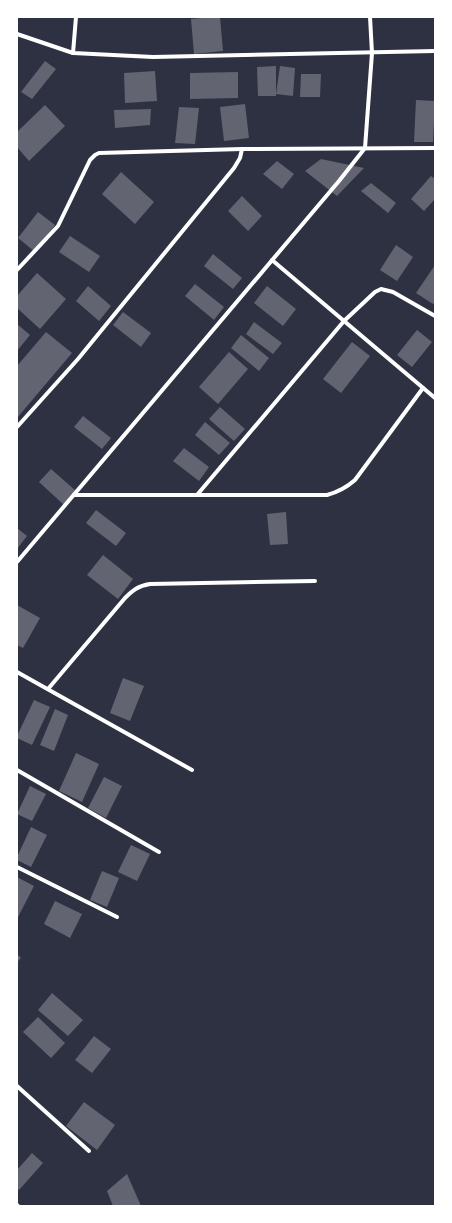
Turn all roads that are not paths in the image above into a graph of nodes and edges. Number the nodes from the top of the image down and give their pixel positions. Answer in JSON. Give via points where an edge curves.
{"nodes":[{"id":1,"x":76,"y":17,"type":"edge"},
{"id":2,"x":370,"y":17,"type":"edge"},
{"id":3,"x":17,"y":34,"type":"edge"},
{"id":4,"x":435,"y":51,"type":"edge"},
{"id":5,"x":73,"y":53,"type":"junction"},
{"id":6,"x":372,"y":53,"type":"junction"},
{"id":7,"x":365,"y":148,"type":"junction"},
{"id":8,"x":435,"y":148,"type":"edge"},
{"id":9,"x":242,"y":149,"type":"junction"},
{"id":10,"x":272,"y":260,"type":"junction"},
{"id":11,"x":17,"y":270,"type":"edge"},
{"id":12,"x":435,"y":316,"type":"edge"},
{"id":13,"x":344,"y":321,"type":"junction"},
{"id":14,"x":423,"y":388,"type":"junction"},
{"id":15,"x":435,"y":398,"type":"edge"},
{"id":16,"x":17,"y":427,"type":"edge"},
{"id":17,"x":74,"y":495,"type":"junction"},
{"id":18,"x":197,"y":495,"type":"junction"},
{"id":19,"x":17,"y":562,"type":"edge"},
{"id":20,"x":316,"y":581,"type":"dead end"},
{"id":21,"x":17,"y":672,"type":"edge"},
{"id":22,"x":48,"y":689,"type":"junction"},
{"id":23,"x":17,"y":770,"type":"edge"},
{"id":24,"x":192,"y":770,"type":"dead end"},
{"id":25,"x":159,"y":852,"type":"dead end"},
{"id":26,"x":17,"y":867,"type":"edge"},
{"id":27,"x":117,"y":916,"type":"dead end"},
{"id":28,"x":17,"y":1086,"type":"edge"},
{"id":29,"x":89,"y":1151,"type":"dead end"}],
"edges":[{"from":1,"to":5,"type":"street"},
{"from":2,"to":6,"type":"street"},
{"from":3,"to":5,"type":"street"},
{"from":4,"to":6,"type":"street"},
{"from":5,"to":6,"type":"street","via":[[153,57]]},
{"from":6,"to":7,"type":"street"},
{"from":7,"to":8,"type":"street"},
{"from":7,"to":9,"type":"street"},
{"from":7,"to":10,"type":"street"},
{"from":9,"to":11,"type":"street","via":[[95,155],[90,160],[58,226]]},
{"from":9,"to":16,"type":"street","via":[[238,162],[219,186],[78,359]]},
{"from":10,"to":13,"type":"street"},
{"from":10,"to":17,"type":"street"},
{"from":12,"to":13,"type":"street","via":[[393,292],[381,289]]},
{"from":13,"to":14,"type":"street"},
{"from":13,"to":18,"type":"street"},
{"from":14,"to":15,"type":"street"},
{"from":14,"to":18,"type":"street","via":[[354,480],[337,492],[327,495]]},
{"from":17,"to":18,"type":"street"},
{"from":17,"to":19,"type":"street"},
{"from":20,"to":22,"type":"street","via":[[140,585],[125,598]]},
{"from":21,"to":22,"type":"street"},
{"from":22,"to":24,"type":"street"},
{"from":23,"to":25,"type":"street"},
{"from":26,"to":27,"type":"street"},
{"from":28,"to":29,"type":"street"}]}
